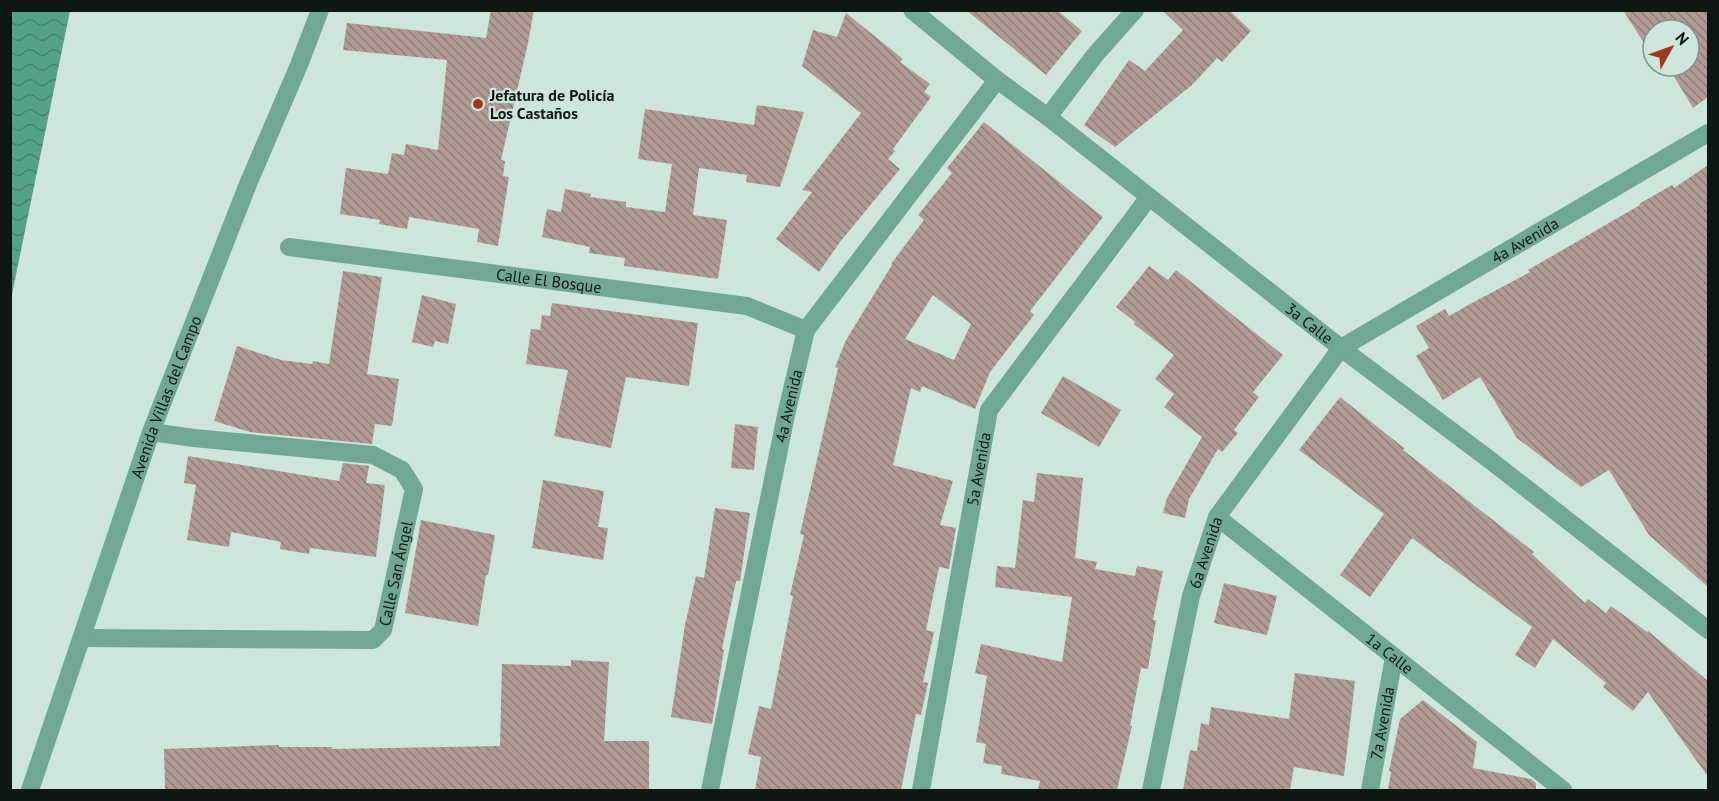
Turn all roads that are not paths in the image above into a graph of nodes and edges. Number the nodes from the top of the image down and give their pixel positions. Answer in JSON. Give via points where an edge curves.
{"nodes":[{"id":1,"x":320,"y":10,"type":"edge"},
{"id":2,"x":912,"y":10,"type":"edge"},
{"id":3,"x":1135,"y":10,"type":"edge"},
{"id":4,"x":997,"y":80,"type":"junction"},
{"id":5,"x":1047,"y":117,"type":"junction"},
{"id":6,"x":1708,"y":133,"type":"edge"},
{"id":7,"x":1149,"y":197,"type":"junction"},
{"id":8,"x":289,"y":247,"type":"dead end"},
{"id":9,"x":806,"y":330,"type":"junction"},
{"id":10,"x":1341,"y":348,"type":"junction"},
{"id":11,"x":151,"y":432,"type":"junction"},
{"id":12,"x":1217,"y":517,"type":"junction"},
{"id":13,"x":1708,"y":630,"type":"edge"},
{"id":14,"x":82,"y":638,"type":"junction"},
{"id":15,"x":1394,"y":657,"type":"junction"},
{"id":16,"x":30,"y":790,"type":"edge"},
{"id":17,"x":710,"y":790,"type":"edge"},
{"id":18,"x":921,"y":790,"type":"edge"},
{"id":19,"x":1151,"y":790,"type":"edge"},
{"id":20,"x":1370,"y":790,"type":"edge"},
{"id":21,"x":1563,"y":790,"type":"edge"}],
"edges":[{"from":1,"to":11,"type":"street","name":"Avenida Villas del Campo"},
{"from":2,"to":4,"type":"street","name":"3a Calle"},
{"from":3,"to":5,"type":"street"},
{"from":4,"to":5,"type":"street","name":"3a Calle"},
{"from":4,"to":9,"type":"street","name":"4a Avenida"},
{"from":5,"to":7,"type":"street","name":"3a Calle"},
{"from":6,"to":10,"type":"street","name":"4a Avenida"},
{"from":7,"to":10,"type":"street","name":"3a Calle"},
{"from":7,"to":18,"type":"street","name":"5a Avenida","via":[[990,410]]},
{"from":8,"to":9,"type":"street","name":"Calle El Bosque","via":[[747,306]]},
{"from":9,"to":17,"type":"street","name":"4a Avenida"},
{"from":10,"to":12,"type":"street","name":"6a Avenida"},
{"from":10,"to":13,"type":"street","name":"3a Calle"},
{"from":11,"to":14,"type":"street","name":"Avenida Villas del Campo"},
{"from":11,"to":14,"type":"street","name":"Calle San Ángel","via":[[374,455],[402,470],[414,489],[383,630],[372,640]]},
{"from":12,"to":15,"type":"street","name":"1a Calle"},
{"from":12,"to":19,"type":"street","name":"6a Avenida","via":[[1191,596]]},
{"from":14,"to":16,"type":"street","name":"Avenida Villas del Campo"},
{"from":15,"to":20,"type":"street","name":"7a Avenida"},
{"from":15,"to":21,"type":"street","name":"1a Calle"}]}
